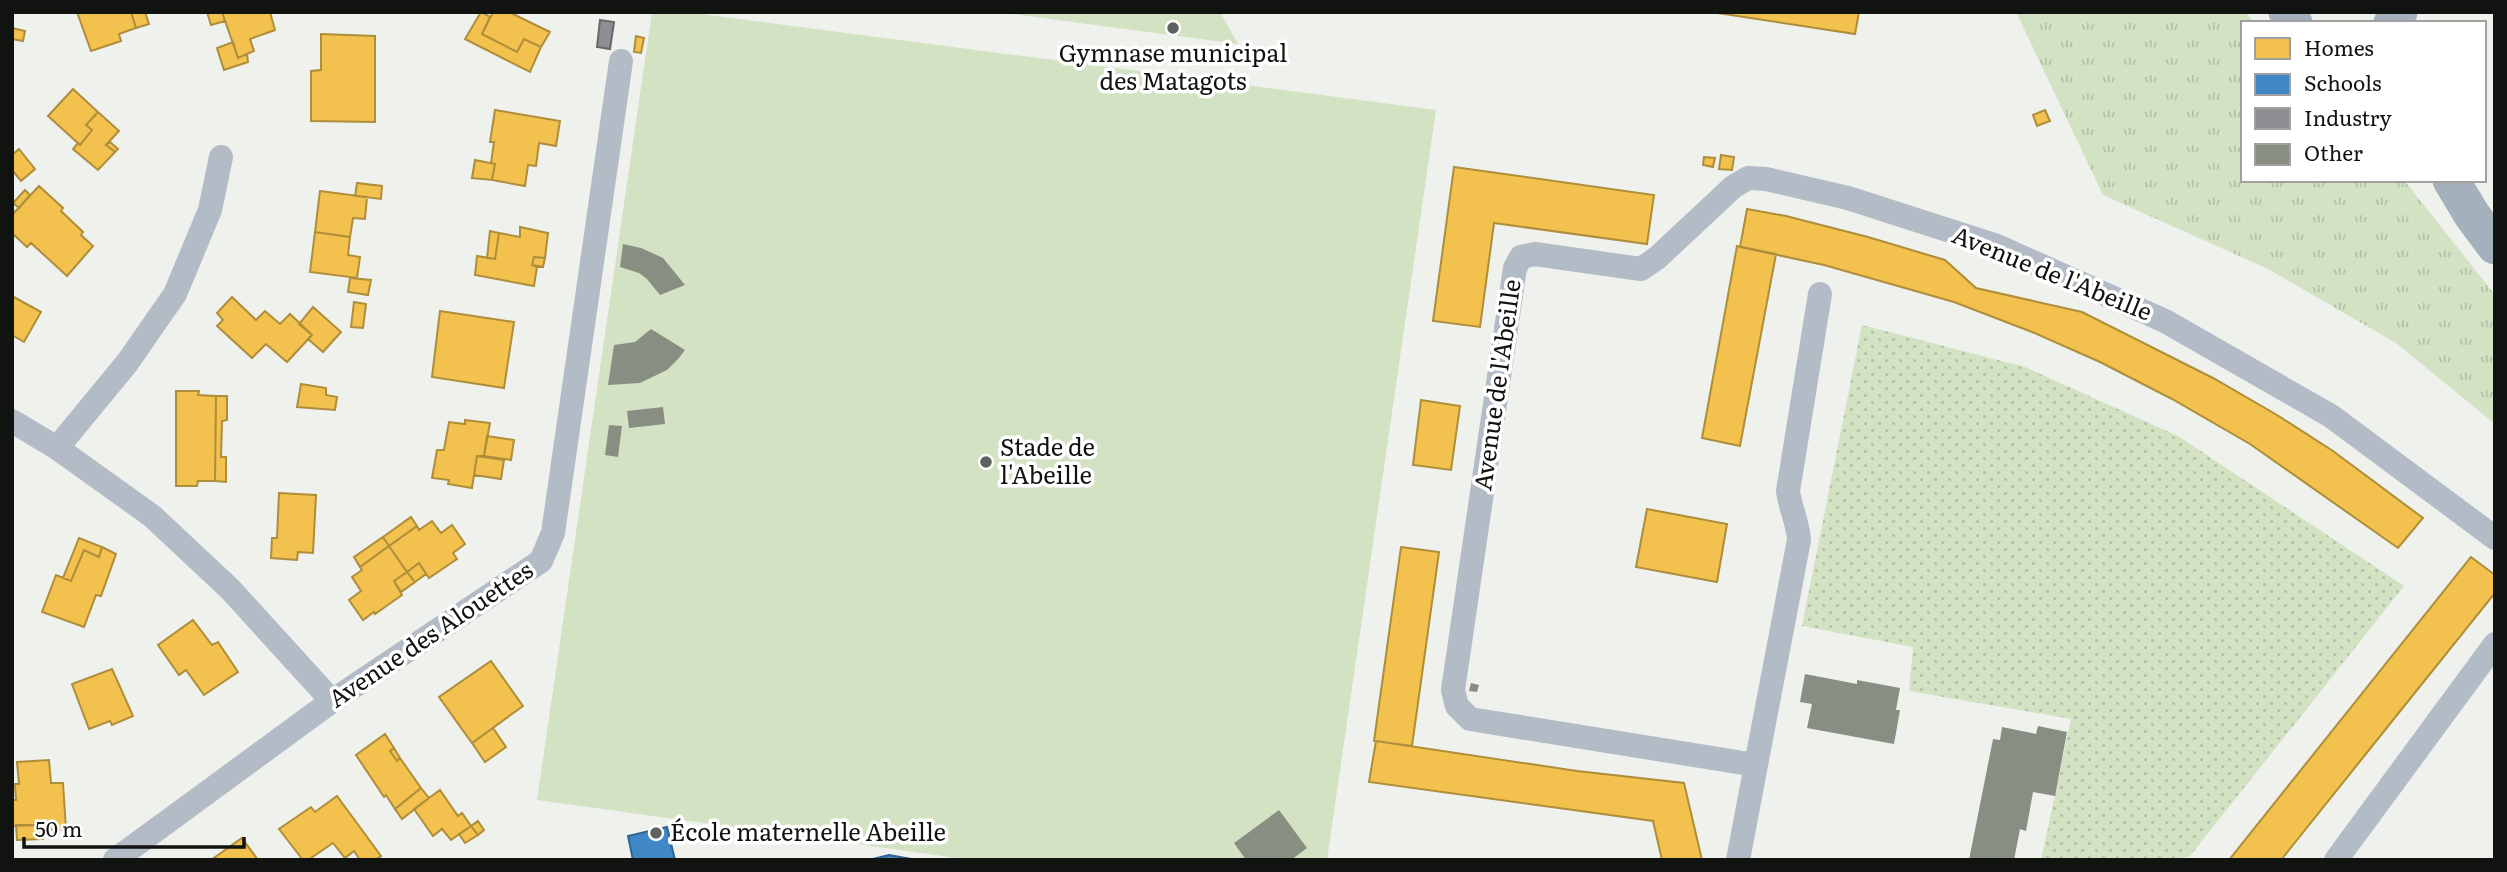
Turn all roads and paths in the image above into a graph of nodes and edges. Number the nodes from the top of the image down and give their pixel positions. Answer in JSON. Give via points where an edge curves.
{"nodes":[{"id":1,"x":621,"y":61,"type":"dead end"},
{"id":2,"x":221,"y":157,"type":"dead end"},
{"id":3,"x":2452,"y":182,"type":"edge"},
{"id":4,"x":2472,"y":182,"type":"edge"},
{"id":5,"x":2495,"y":214,"type":"edge"},
{"id":6,"x":2495,"y":246,"type":"edge"},
{"id":7,"x":1820,"y":294,"type":"dead end"},
{"id":8,"x":12,"y":421,"type":"edge"},
{"id":9,"x":57,"y":448,"type":"junction"},
{"id":10,"x":2495,"y":538,"type":"edge"},
{"id":11,"x":2495,"y":644,"type":"edge"},
{"id":12,"x":332,"y":701,"type":"junction"},
{"id":13,"x":1756,"y":765,"type":"junction"},
{"id":14,"x":115,"y":860,"type":"edge"},
{"id":15,"x":1738,"y":860,"type":"edge"},
{"id":16,"x":2336,"y":860,"type":"edge"}],
"edges":[{"from":1,"to":12,"type":"street","name":"Avenue des Alouettes","via":[[553,533],[541,561]]},
{"from":2,"to":9,"type":"street","via":[[210,210],[175,294],[127,363]]},
{"from":3,"to":6,"type":"main road"},
{"from":4,"to":5,"type":"main road"},
{"from":7,"to":13,"type":"street","via":[[1788,491],[1799,540]]},
{"from":8,"to":9,"type":"street"},
{"from":9,"to":12,"type":"street","via":[[152,516],[230,589]]},
{"from":10,"to":13,"type":"street","name":"Avenue de l'Abeille","via":[[2332,416],[2165,321],[1997,246],[1848,198],[1748,178],[1641,269],[1535,254],[1521,257],[1515,268],[1453,690],[1457,706],[1470,719]]},
{"from":11,"to":16,"type":"street"},
{"from":12,"to":14,"type":"street","name":"Avenue des Alouettes"},
{"from":13,"to":15,"type":"street"}]}
